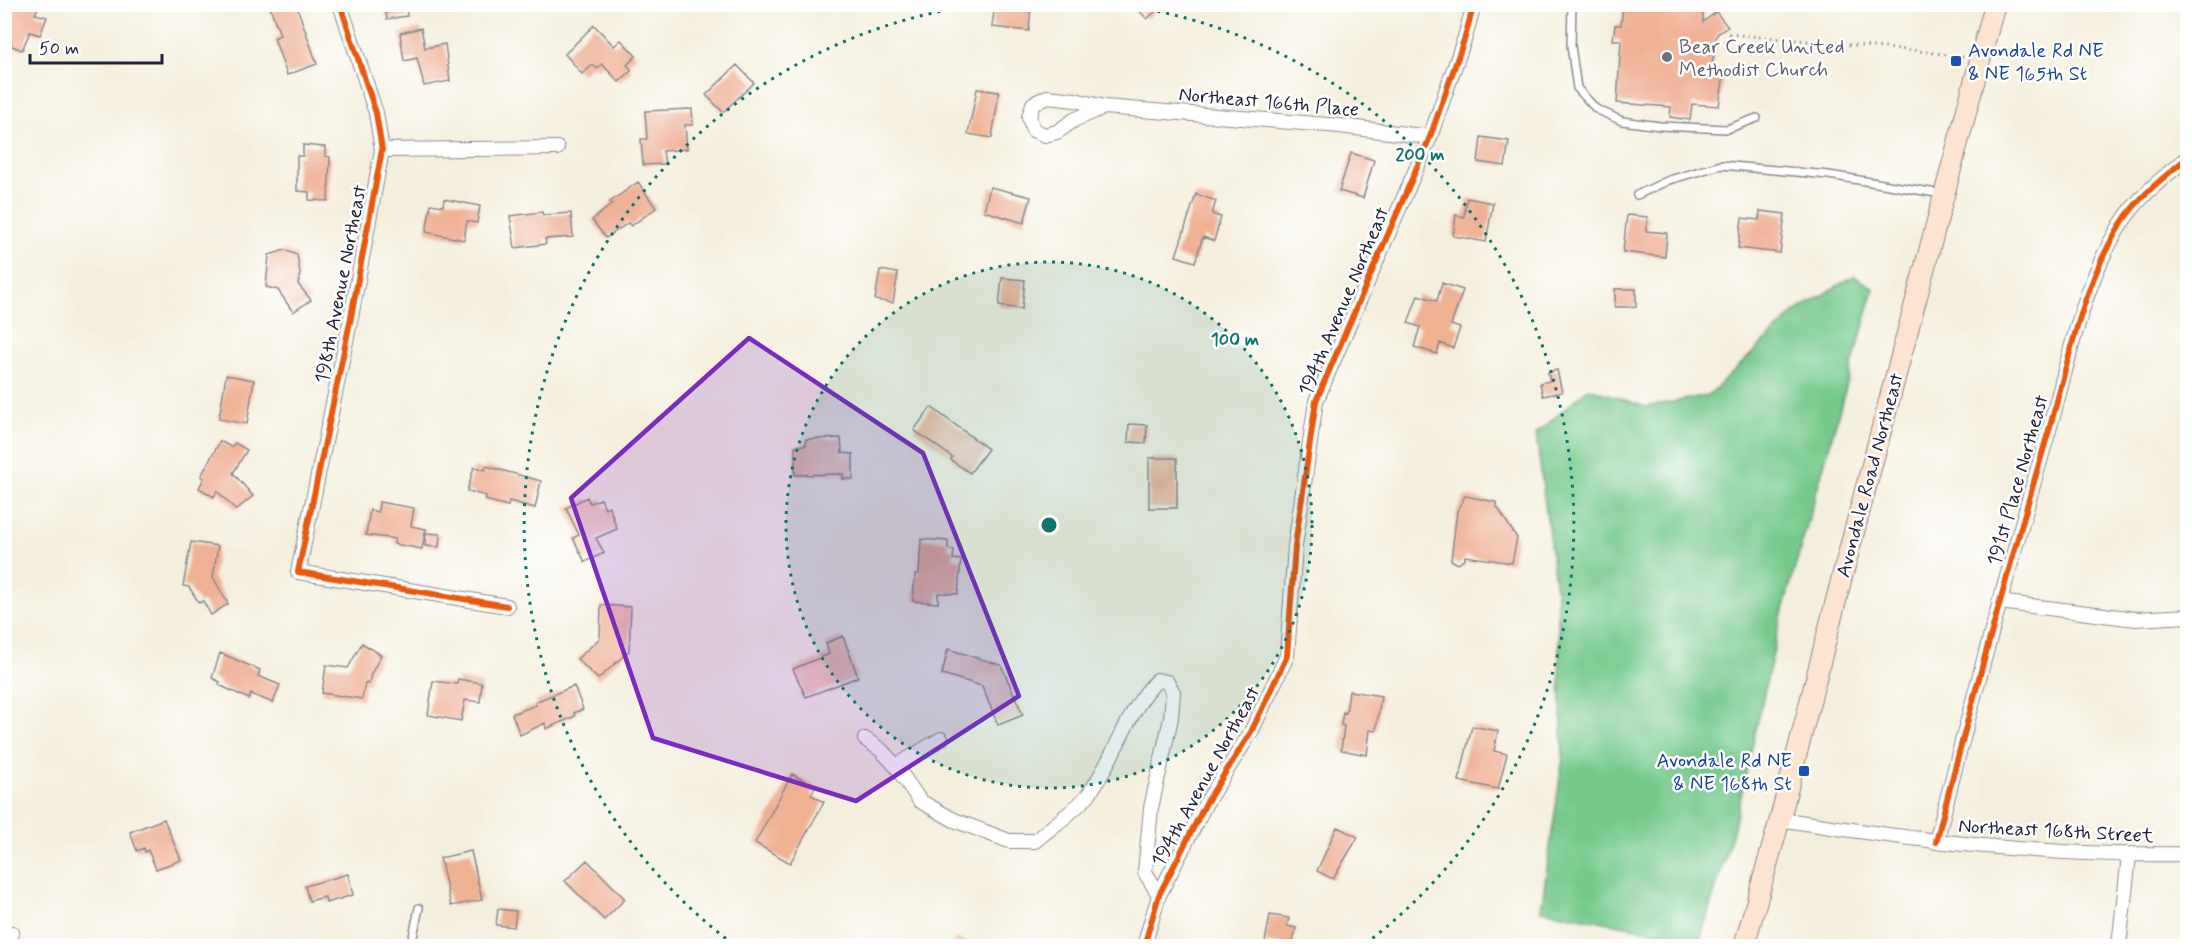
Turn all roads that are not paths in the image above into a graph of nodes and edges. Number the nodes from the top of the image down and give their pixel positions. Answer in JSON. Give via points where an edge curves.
{"nodes":[{"id":1,"x":340,"y":4,"type":"edge"},
{"id":2,"x":1474,"y":4,"type":"edge"},
{"id":3,"x":1572,"y":4,"type":"edge"},
{"id":4,"x":1995,"y":4,"type":"edge"},
{"id":5,"x":1104,"y":107,"type":"junction"},
{"id":6,"x":1757,"y":118,"type":"dead end"},
{"id":7,"x":1430,"y":137,"type":"junction"},
{"id":8,"x":557,"y":148,"type":"dead end"},
{"id":9,"x":382,"y":150,"type":"junction"},
{"id":10,"x":2187,"y":157,"type":"edge"},
{"id":11,"x":1944,"y":194,"type":"junction"},
{"id":12,"x":1637,"y":195,"type":"dead end"},
{"id":13,"x":1999,"y":602,"type":"junction"},
{"id":14,"x":507,"y":606,"type":"dead end"},
{"id":15,"x":2187,"y":616,"type":"edge"},
{"id":16,"x":866,"y":739,"type":"dead end"},
{"id":17,"x":941,"y":740,"type":"dead end"},
{"id":18,"x":896,"y":766,"type":"junction"},
{"id":19,"x":1780,"y":819,"type":"junction"},
{"id":20,"x":1936,"y":842,"type":"junction"},
{"id":21,"x":2187,"y":855,"type":"edge"},
{"id":22,"x":2129,"y":856,"type":"junction"},
{"id":23,"x":1159,"y":895,"type":"junction"},
{"id":24,"x":419,"y":908,"type":"dead end"},
{"id":25,"x":12,"y":933,"type":"dead end"},
{"id":26,"x":8,"y":946,"type":"edge"},
{"id":27,"x":411,"y":946,"type":"edge"},
{"id":28,"x":1144,"y":946,"type":"edge"},
{"id":29,"x":1744,"y":946,"type":"edge"},
{"id":30,"x":2119,"y":946,"type":"edge"}],
"edges":[{"from":1,"to":9,"type":"street","name":"198th Avenue Northeast","via":[[376,113]]},
{"from":2,"to":7,"type":"street","name":"194th Avenue Northeast"},
{"from":3,"to":6,"type":"lane","via":[[1571,46],[1577,88],[1596,109],[1622,121],[1660,126],[1726,129]]},
{"from":4,"to":11,"type":"main road","name":"Avondale Road Northeast"},
{"from":5,"to":5,"type":"street","name":"Northeast 166th Place","via":[[1045,135],[1033,130],[1029,117],[1033,104],[1047,98]]},
{"from":5,"to":7,"type":"street","name":"Northeast 166th Place"},
{"from":7,"to":23,"type":"street","name":"194th Avenue Northeast","via":[[1316,401],[1295,546],[1287,656],[1251,732],[1206,804]]},
{"from":8,"to":9,"type":"street"},
{"from":9,"to":14,"type":"street","name":"198th Avenue Northeast","via":[[298,572]]},
{"from":10,"to":13,"type":"street","name":"191st Place Northeast","via":[[2141,196],[2120,225],[2097,271],[2078,324]]},
{"from":11,"to":12,"type":"lane","via":[[1829,175],[1721,165],[1669,180]]},
{"from":11,"to":19,"type":"main road","name":"Avondale Road Northeast"},
{"from":13,"to":15,"type":"street","via":[[2136,619]]},
{"from":13,"to":20,"type":"street","name":"191st Place Northeast"},
{"from":16,"to":18,"type":"street"},
{"from":17,"to":18,"type":"street"},
{"from":18,"to":23,"type":"street","via":[[920,801],[954,820],[1009,841],[1035,841],[1087,796],[1145,693],[1157,680],[1167,682],[1173,693],[1171,718],[1151,808],[1145,872]]},
{"from":19,"to":20,"type":"street","name":"Northeast 168th Street"},
{"from":19,"to":29,"type":"main road","name":"Avondale Road Northeast"},
{"from":20,"to":22,"type":"street","name":"Northeast 168th Street"},
{"from":21,"to":22,"type":"street","name":"Northeast 168th Street"},
{"from":22,"to":30,"type":"street"},
{"from":23,"to":28,"type":"street","name":"194th Avenue Northeast"},
{"from":24,"to":27,"type":"lane"},
{"from":25,"to":26,"type":"street"}]}
